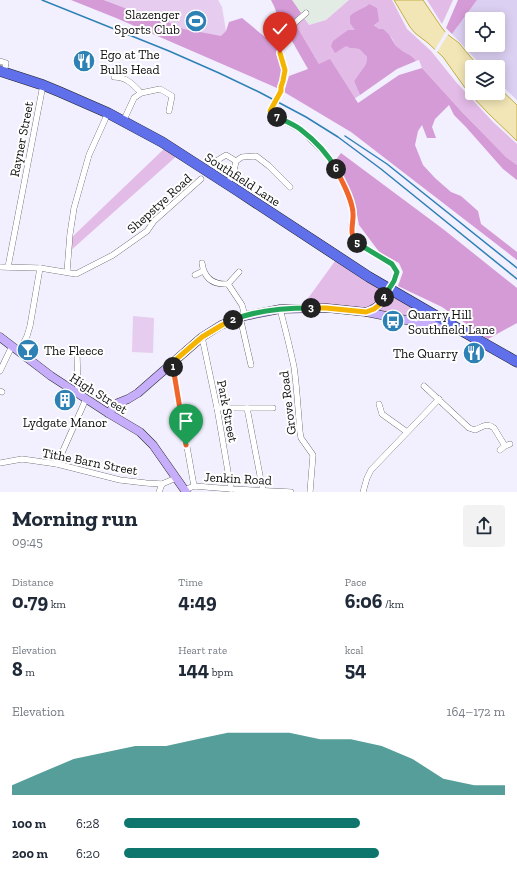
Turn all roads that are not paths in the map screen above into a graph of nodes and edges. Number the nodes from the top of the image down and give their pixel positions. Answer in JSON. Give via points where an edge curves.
{"nodes":[{"id":1,"x":306,"y":13,"type":"dead end"},
{"id":2,"x":0,"y":61,"type":"edge"},
{"id":3,"x":2,"y":71,"type":"edge"},
{"id":4,"x":114,"y":76,"type":"dead end"},
{"id":5,"x":43,"y":85,"type":"junction"},
{"id":6,"x":141,"y":93,"type":"junction"},
{"id":7,"x":169,"y":111,"type":"dead end"},
{"id":8,"x":108,"y":113,"type":"junction"},
{"id":9,"x":123,"y":122,"type":"junction"},
{"id":10,"x":236,"y":161,"type":"junction"},
{"id":11,"x":213,"y":163,"type":"dead end"},
{"id":12,"x":201,"y":180,"type":"dead end"},
{"id":13,"x":227,"y":184,"type":"junction"},
{"id":14,"x":290,"y":187,"type":"dead end"},
{"id":15,"x":202,"y":263,"type":"dead end"},
{"id":16,"x":0,"y":267,"type":"edge"},
{"id":17,"x":8,"y":267,"type":"junction"},
{"id":18,"x":40,"y":268,"type":"junction"},
{"id":19,"x":203,"y":271,"type":"junction"},
{"id":20,"x":67,"y":272,"type":"junction"},
{"id":21,"x":239,"y":272,"type":"dead end"},
{"id":22,"x":195,"y":275,"type":"dead end"},
{"id":23,"x":228,"y":284,"type":"junction"},
{"id":24,"x":389,"y":289,"type":"junction"},
{"id":25,"x":280,"y":309,"type":"junction"},
{"id":26,"x":366,"y":312,"type":"junction"},
{"id":27,"x":243,"y":316,"type":"junction"},
{"id":28,"x":457,"y":328,"type":"junction"},
{"id":29,"x":0,"y":337,"type":"edge"},
{"id":30,"x":202,"y":337,"type":"junction"},
{"id":31,"x":12,"y":346,"type":"junction"},
{"id":32,"x":248,"y":351,"type":"junction"},
{"id":33,"x":19,"y":352,"type":"junction"},
{"id":34,"x":241,"y":353,"type":"dead end"},
{"id":35,"x":77,"y":354,"type":"dead end"},
{"id":36,"x":517,"y":362,"type":"edge"},
{"id":37,"x":172,"y":363,"type":"junction"},
{"id":38,"x":251,"y":365,"type":"dead end"},
{"id":39,"x":0,"y":371,"type":"edge"},
{"id":40,"x":424,"y":386,"type":"dead end"},
{"id":41,"x":78,"y":394,"type":"junction"},
{"id":42,"x":86,"y":399,"type":"junction"},
{"id":43,"x":439,"y":399,"type":"junction"},
{"id":44,"x":379,"y":404,"type":"dead end"},
{"id":45,"x":217,"y":408,"type":"junction"},
{"id":46,"x":247,"y":408,"type":"junction"},
{"id":47,"x":273,"y":408,"type":"dead end"},
{"id":48,"x":108,"y":413,"type":"junction"},
{"id":49,"x":407,"y":432,"type":"junction"},
{"id":50,"x":500,"y":450,"type":"dead end"},
{"id":51,"x":0,"y":463,"type":"edge"},
{"id":52,"x":57,"y":464,"type":"junction"},
{"id":53,"x":176,"y":478,"type":"junction"},
{"id":54,"x":162,"y":484,"type":"junction"},
{"id":55,"x":194,"y":486,"type":"junction"},
{"id":56,"x":232,"y":490,"type":"junction"},
{"id":57,"x":185,"y":491,"type":"edge"},
{"id":58,"x":263,"y":491,"type":"junction"},
{"id":59,"x":159,"y":492,"type":"edge"},
{"id":60,"x":291,"y":492,"type":"edge"},
{"id":61,"x":310,"y":492,"type":"edge"},
{"id":62,"x":363,"y":492,"type":"edge"}],
"edges":[{"from":1,"to":24,"type":"street","bridge":true,"via":[[280,38],[280,53],[285,70],[281,91],[270,111],[299,129],[330,158],[350,198],[353,213],[351,232],[356,242],[392,264],[397,272]]},
{"from":2,"to":3,"type":"street","name":"Southfield Lane","via":[[6,63]]},
{"from":3,"to":5,"type":"highway","name":"Southfield Lane"},
{"from":4,"to":6,"type":"street","via":[[131,82]]},
{"from":5,"to":8,"type":"highway","name":"Southfield Lane"},
{"from":5,"to":17,"type":"street","name":"Rayner Street"},
{"from":6,"to":7,"type":"street","via":[[160,89],[172,96]]},
{"from":6,"to":9,"type":"street","via":[[134,98]]},
{"from":8,"to":9,"type":"highway","name":"Southfield Lane"},
{"from":8,"to":20,"type":"street","via":[[89,155],[74,208]]},
{"from":9,"to":13,"type":"highway","name":"Southfield Lane","via":[[162,142]]},
{"from":10,"to":11,"type":"street","via":[[226,155]]},
{"from":10,"to":13,"type":"street"},
{"from":10,"to":14,"type":"street","via":[[242,157],[256,156]]},
{"from":12,"to":20,"type":"street","name":"Shepstye Road","via":[[154,221],[147,231],[113,255],[76,274]]},
{"from":13,"to":24,"type":"highway","name":"Southfield Lane"},
{"from":15,"to":19,"type":"street"},
{"from":16,"to":17,"type":"street","name":"Shepstye Road"},
{"from":17,"to":18,"type":"street","name":"Shepstye Road"},
{"from":18,"to":20,"type":"street","name":"Shepstye Road"},
{"from":18,"to":33,"type":"street","via":[[30,326]]},
{"from":19,"to":22,"type":"street"},
{"from":19,"to":23,"type":"street","via":[[212,282]]},
{"from":21,"to":23,"type":"street"},
{"from":23,"to":27,"type":"street","via":[[242,305]]},
{"from":24,"to":26,"type":"main road","via":[[379,305]]},
{"from":24,"to":28,"type":"highway","name":"Southfield Lane"},
{"from":25,"to":26,"type":"main road","via":[[326,308]]},
{"from":25,"to":27,"type":"main road"},
{"from":25,"to":61,"type":"street","name":"Grove Road","via":[[294,367],[301,438],[313,455]]},
{"from":26,"to":28,"type":"main road"},
{"from":27,"to":30,"type":"main road"},
{"from":27,"to":32,"type":"street"},
{"from":28,"to":36,"type":"highway","name":"Southfield Lane"},
{"from":29,"to":31,"type":"main road","name":"High Street"},
{"from":30,"to":37,"type":"main road"},
{"from":30,"to":45,"type":"street","name":"Park Street"},
{"from":31,"to":33,"type":"main road","name":"High Street"},
{"from":31,"to":39,"type":"street"},
{"from":32,"to":34,"type":"street"},
{"from":32,"to":38,"type":"street"},
{"from":33,"to":41,"type":"main road","name":"High Street"},
{"from":35,"to":41,"type":"street"},
{"from":37,"to":48,"type":"main road","via":[[138,393],[118,403]]},
{"from":37,"to":55,"type":"street"},
{"from":40,"to":43,"type":"street"},
{"from":41,"to":42,"type":"main road","name":"High Street"},
{"from":42,"to":48,"type":"main road","name":"High Street"},
{"from":42,"to":52,"type":"street"},
{"from":43,"to":49,"type":"street"},
{"from":43,"to":50,"type":"street","via":[[469,428],[475,430],[485,425],[494,428],[508,445]]},
{"from":44,"to":49,"type":"street","via":[[382,414]]},
{"from":45,"to":46,"type":"street"},
{"from":45,"to":56,"type":"street","name":"Park Street"},
{"from":46,"to":47,"type":"street"},
{"from":46,"to":58,"type":"street"},
{"from":48,"to":53,"type":"main road","name":"High Street","via":[[140,432],[153,445]]},
{"from":49,"to":62,"type":"street","via":[[371,470]]},
{"from":51,"to":52,"type":"street","name":"Tithe Barn Street","via":[[22,459]]},
{"from":52,"to":54,"type":"street","name":"Tithe Barn Street","via":[[120,480]]},
{"from":53,"to":54,"type":"street","name":"Tithe Barn Street"},
{"from":53,"to":57,"type":"main road","name":"High Street"},
{"from":54,"to":59,"type":"street"},
{"from":55,"to":56,"type":"street","name":"Jenkin Road"},
{"from":55,"to":57,"type":"street","name":"Jenkin Road"},
{"from":56,"to":58,"type":"street","name":"Jenkin Road"},
{"from":58,"to":60,"type":"street","name":"Jenkin Road"}]}
